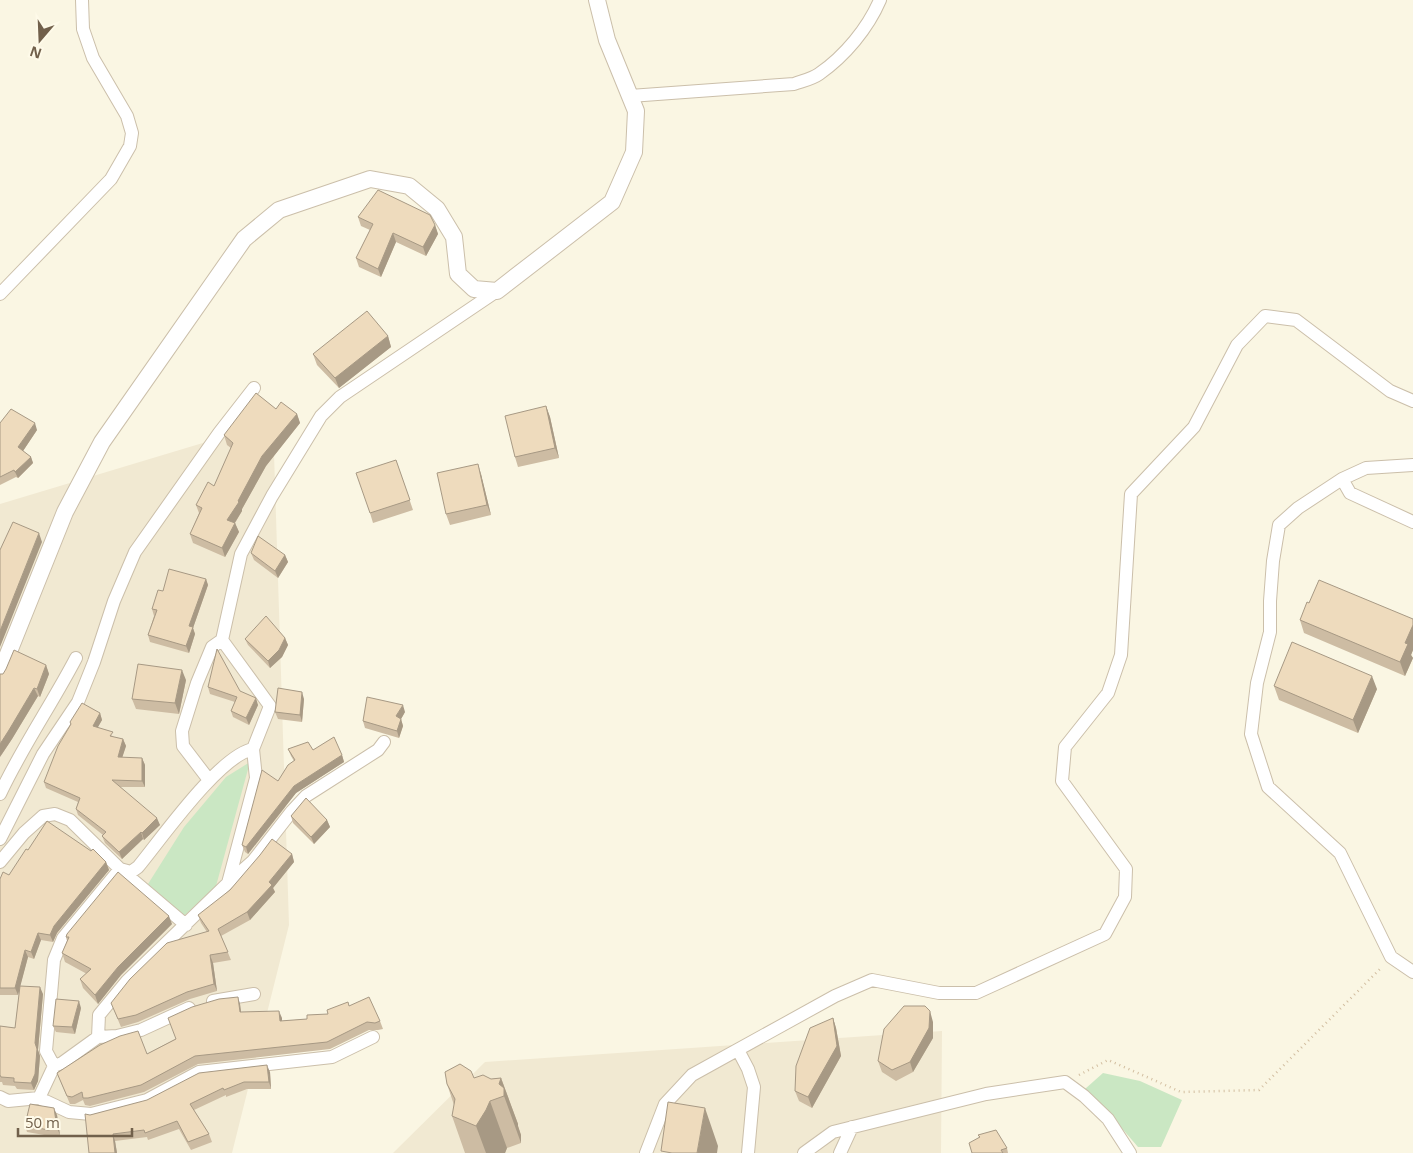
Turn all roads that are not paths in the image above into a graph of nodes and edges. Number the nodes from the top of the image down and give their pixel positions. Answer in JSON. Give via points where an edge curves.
{"nodes":[{"id":1,"x":82,"y":0,"type":"edge"},
{"id":2,"x":597,"y":0,"type":"edge"},
{"id":3,"x":880,"y":0,"type":"edge"},
{"id":4,"x":630,"y":96,"type":"junction"},
{"id":5,"x":497,"y":291,"type":"junction"},
{"id":6,"x":0,"y":294,"type":"edge"},
{"id":7,"x":254,"y":388,"type":"dead end"},
{"id":8,"x":1413,"y":401,"type":"edge"},
{"id":9,"x":1413,"y":465,"type":"edge"},
{"id":10,"x":1342,"y":479,"type":"junction"},
{"id":11,"x":1413,"y":522,"type":"edge"},
{"id":12,"x":222,"y":640,"type":"junction"},
{"id":13,"x":76,"y":658,"type":"dead end"},
{"id":14,"x":0,"y":674,"type":"edge"},
{"id":15,"x":384,"y":742,"type":"dead end"},
{"id":16,"x":253,"y":749,"type":"junction"},
{"id":17,"x":209,"y":780,"type":"junction"},
{"id":18,"x":0,"y":794,"type":"edge"},
{"id":19,"x":0,"y":839,"type":"edge"},
{"id":20,"x":0,"y":862,"type":"edge"},
{"id":21,"x":120,"y":869,"type":"junction"},
{"id":22,"x":228,"y":883,"type":"junction"},
{"id":23,"x":186,"y":925,"type":"junction"},
{"id":24,"x":1413,"y":972,"type":"edge"},
{"id":25,"x":254,"y":994,"type":"dead end"},
{"id":26,"x":98,"y":1037,"type":"junction"},
{"id":27,"x":373,"y":1037,"type":"dead end"},
{"id":28,"x":738,"y":1050,"type":"junction"},
{"id":29,"x":54,"y":1066,"type":"junction"},
{"id":30,"x":0,"y":1097,"type":"edge"},
{"id":31,"x":39,"y":1098,"type":"junction"},
{"id":32,"x":852,"y":1127,"type":"junction"},
{"id":33,"x":646,"y":1153,"type":"edge"},
{"id":34,"x":748,"y":1153,"type":"edge"},
{"id":35,"x":804,"y":1153,"type":"edge"},
{"id":36,"x":840,"y":1153,"type":"edge"},
{"id":37,"x":1130,"y":1153,"type":"edge"}],
"edges":[{"from":1,"to":6,"type":"street","via":[[83,29],[92,58],[127,116],[132,133],[130,146],[111,179]]},
{"from":2,"to":4,"type":"street","via":[[606,40]]},
{"from":3,"to":4,"type":"street","via":[[850,47],[818,74],[794,84]]},
{"from":4,"to":5,"type":"street","via":[[636,111],[634,152],[612,202]]},
{"from":5,"to":12,"type":"street","via":[[340,397],[321,416],[241,554]]},
{"from":5,"to":14,"type":"street","via":[[474,289],[458,274],[454,238],[437,209],[408,186],[370,178],[279,210],[244,239],[102,442],[65,512]]},
{"from":7,"to":19,"type":"street","via":[[136,552],[78,702],[43,754]]},
{"from":8,"to":28,"type":"street","via":[[1390,392],[1296,320],[1264,316],[1237,345],[1194,427],[1131,494],[1121,654],[1108,692],[1065,747],[1062,781],[1126,869],[1125,897],[1106,934],[976,993],[939,993],[872,980],[835,996]]},
{"from":9,"to":10,"type":"street","via":[[1366,468]]},
{"from":10,"to":11,"type":"street","via":[[1350,493]]},
{"from":10,"to":24,"type":"street","via":[[1298,508],[1279,525],[1273,561],[1270,632],[1257,683],[1251,734],[1268,787],[1340,853],[1391,957]]},
{"from":12,"to":16,"type":"street","via":[[270,706]]},
{"from":12,"to":17,"type":"street","via":[[212,647],[182,731],[183,746]]},
{"from":13,"to":18,"type":"street"},
{"from":15,"to":22,"type":"street","via":[[378,750],[306,796],[253,861]]},
{"from":16,"to":17,"type":"street","via":[[244,751]]},
{"from":16,"to":22,"type":"street","via":[[256,778]]},
{"from":17,"to":21,"type":"street","via":[[138,867],[131,872]]},
{"from":20,"to":21,"type":"street","via":[[43,816],[54,814],[70,820]]},
{"from":21,"to":23,"type":"street"},
{"from":21,"to":29,"type":"street","via":[[62,938],[54,960],[46,1051]]},
{"from":22,"to":23,"type":"street"},
{"from":23,"to":26,"type":"street","via":[[127,981],[99,1015]]},
{"from":25,"to":26,"type":"street","via":[[192,1007],[141,1030]]},
{"from":26,"to":29,"type":"street"},
{"from":27,"to":31,"type":"street","via":[[332,1056],[199,1072],[147,1100],[90,1114],[69,1112]]},
{"from":28,"to":33,"type":"street","via":[[692,1076],[665,1104]]},
{"from":28,"to":34,"type":"street","via":[[754,1087]]},
{"from":29,"to":31,"type":"street"},
{"from":30,"to":31,"type":"street","via":[[8,1101]]},
{"from":32,"to":35,"type":"street","via":[[833,1132]]},
{"from":32,"to":36,"type":"street"},
{"from":32,"to":37,"type":"street","via":[[986,1094],[1064,1082],[1108,1119]]}]}
